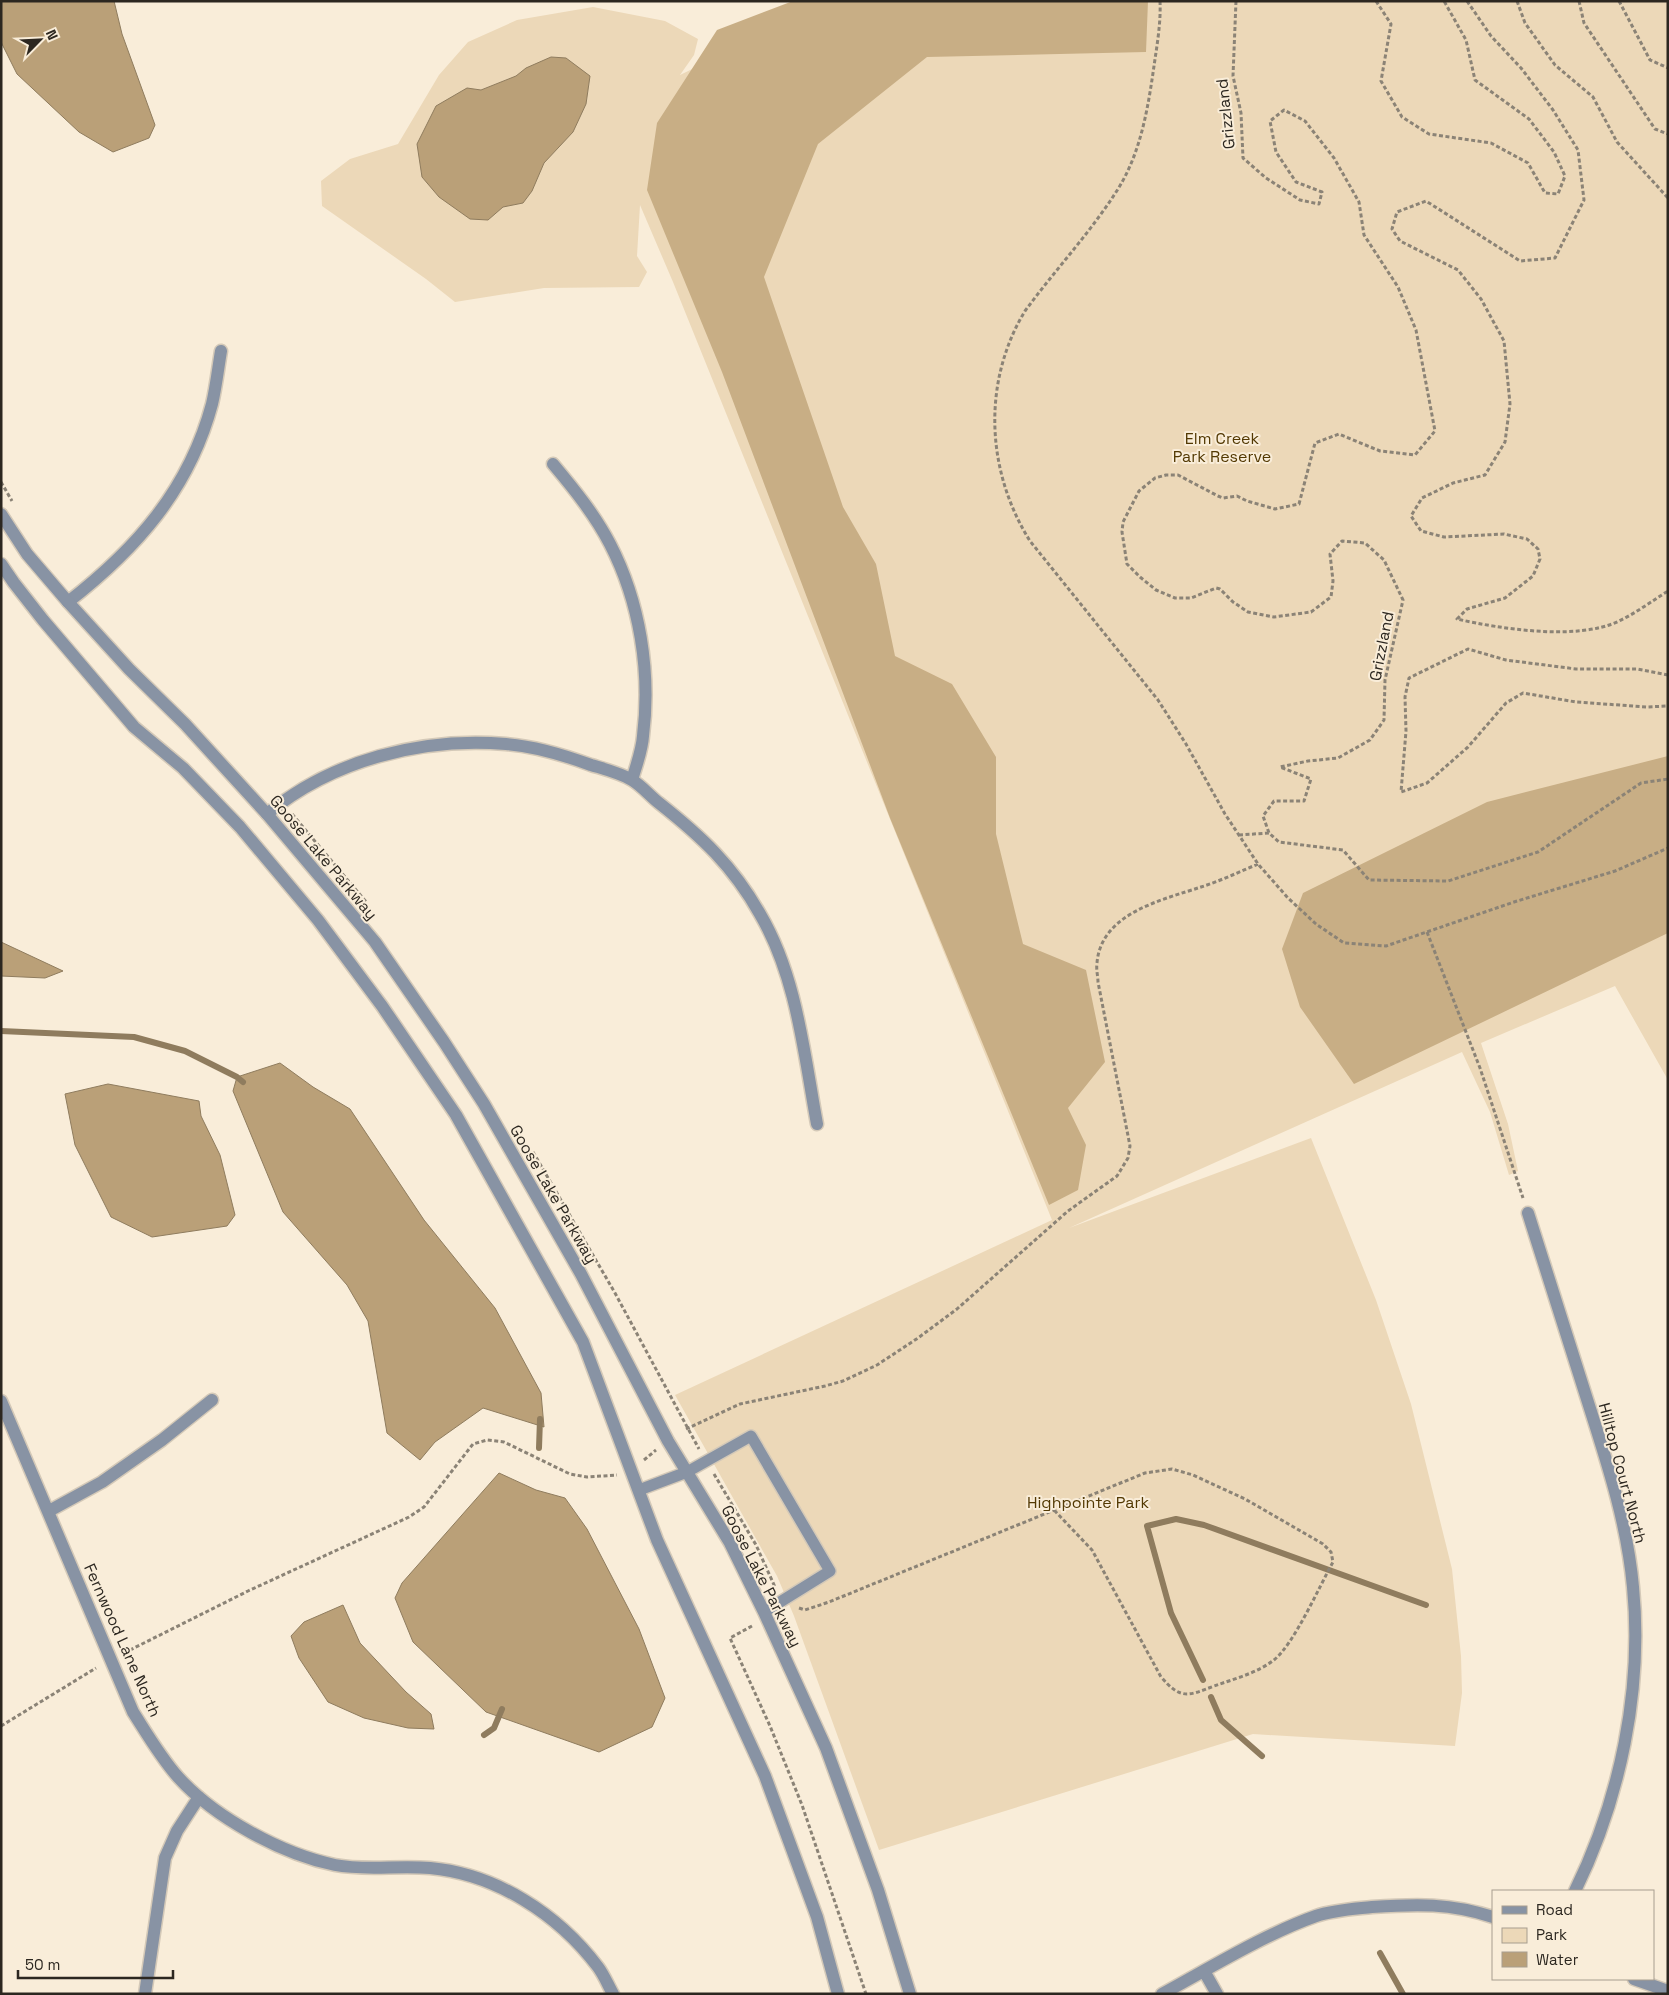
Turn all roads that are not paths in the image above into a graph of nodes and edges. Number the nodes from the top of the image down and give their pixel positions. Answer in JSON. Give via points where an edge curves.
{"nodes":[{"id":1,"x":221,"y":352,"type":"dead end"},
{"id":2,"x":553,"y":464,"type":"dead end"},
{"id":3,"x":1,"y":514,"type":"edge"},
{"id":4,"x":1,"y":564,"type":"edge"},
{"id":5,"x":68,"y":602,"type":"junction"},
{"id":6,"x":632,"y":780,"type":"junction"},
{"id":7,"x":267,"y":814,"type":"junction"},
{"id":8,"x":817,"y":1124,"type":"dead end"},
{"id":9,"x":1528,"y":1212,"type":"road end"},
{"id":10,"x":212,"y":1400,"type":"dead end"},
{"id":11,"x":1,"y":1401,"type":"edge"},
{"id":12,"x":687,"y":1472,"type":"junction"},
{"id":13,"x":639,"y":1490,"type":"junction"},
{"id":14,"x":49,"y":1511,"type":"junction"},
{"id":15,"x":765,"y":1615,"type":"junction"},
{"id":16,"x":199,"y":1797,"type":"junction"},
{"id":17,"x":1575,"y":1890,"type":"edge"},
{"id":18,"x":1492,"y":1917,"type":"edge"},
{"id":19,"x":1204,"y":1971,"type":"junction"},
{"id":20,"x":1637,"y":1980,"type":"edge"},
{"id":21,"x":1668,"y":1991,"type":"edge"},
{"id":22,"x":145,"y":1994,"type":"edge"},
{"id":23,"x":613,"y":1994,"type":"edge"},
{"id":24,"x":838,"y":1994,"type":"edge"},
{"id":25,"x":910,"y":1994,"type":"edge"},
{"id":26,"x":1162,"y":1994,"type":"edge"},
{"id":27,"x":1217,"y":1994,"type":"edge"}],
"edges":[{"from":1,"to":5,"type":"street","via":[[209,413],[194,455],[168,503],[135,544]]},
{"from":2,"to":6,"type":"street","via":[[585,503],[610,544],[630,591],[641,639],[646,688],[643,738]]},
{"from":3,"to":5,"type":"street","name":"Goose Lake Parkway","via":[[27,554]]},
{"from":4,"to":13,"type":"street","via":[[43,620],[134,727],[183,768],[240,827],[318,920],[382,1006],[456,1115],[583,1342]]},
{"from":5,"to":7,"type":"street","name":"Goose Lake Parkway"},
{"from":6,"to":7,"type":"street","via":[[562,755],[507,744],[451,743],[397,751],[345,768],[300,790]]},
{"from":6,"to":8,"type":"street","via":[[696,832],[733,871],[761,915],[783,964],[798,1017]]},
{"from":7,"to":12,"type":"street","name":"Goose Lake Parkway","via":[[375,942],[484,1104],[581,1274]]},
{"from":9,"to":17,"type":"street","name":"Hilltop Court North","via":[[1608,1466],[1625,1534],[1633,1587],[1633,1675],[1624,1744],[1608,1811]]},
{"from":10,"to":14,"type":"street","via":[[102,1482]]},
{"from":11,"to":14,"type":"street","name":"Fernwood Lane North"},
{"from":12,"to":13,"type":"lane"},
{"from":12,"to":15,"type":"street","name":"Goose Lake Parkway","via":[[730,1543]]},
{"from":12,"to":15,"type":"lane","via":[[751,1436],[830,1571]]},
{"from":13,"to":24,"type":"street","via":[[657,1540],[765,1776],[817,1917]]},
{"from":14,"to":16,"type":"street","name":"Fernwood Lane North","via":[[133,1712],[178,1777]]},
{"from":15,"to":25,"type":"street","name":"Goose Lake Parkway","via":[[826,1748],[878,1890]]},
{"from":16,"to":22,"type":"street","via":[[177,1831],[165,1858]]},
{"from":16,"to":23,"type":"street","name":"Fernwood Lane North","via":[[254,1836],[295,1853],[336,1865],[463,1872],[499,1886],[535,1907],[571,1936],[598,1968]]},
{"from":18,"to":19,"type":"street","via":[[1468,1909],[1417,1904],[1343,1910],[1300,1923]]},
{"from":19,"to":26,"type":"street"},
{"from":19,"to":27,"type":"street"},
{"from":20,"to":21,"type":"street"}]}
